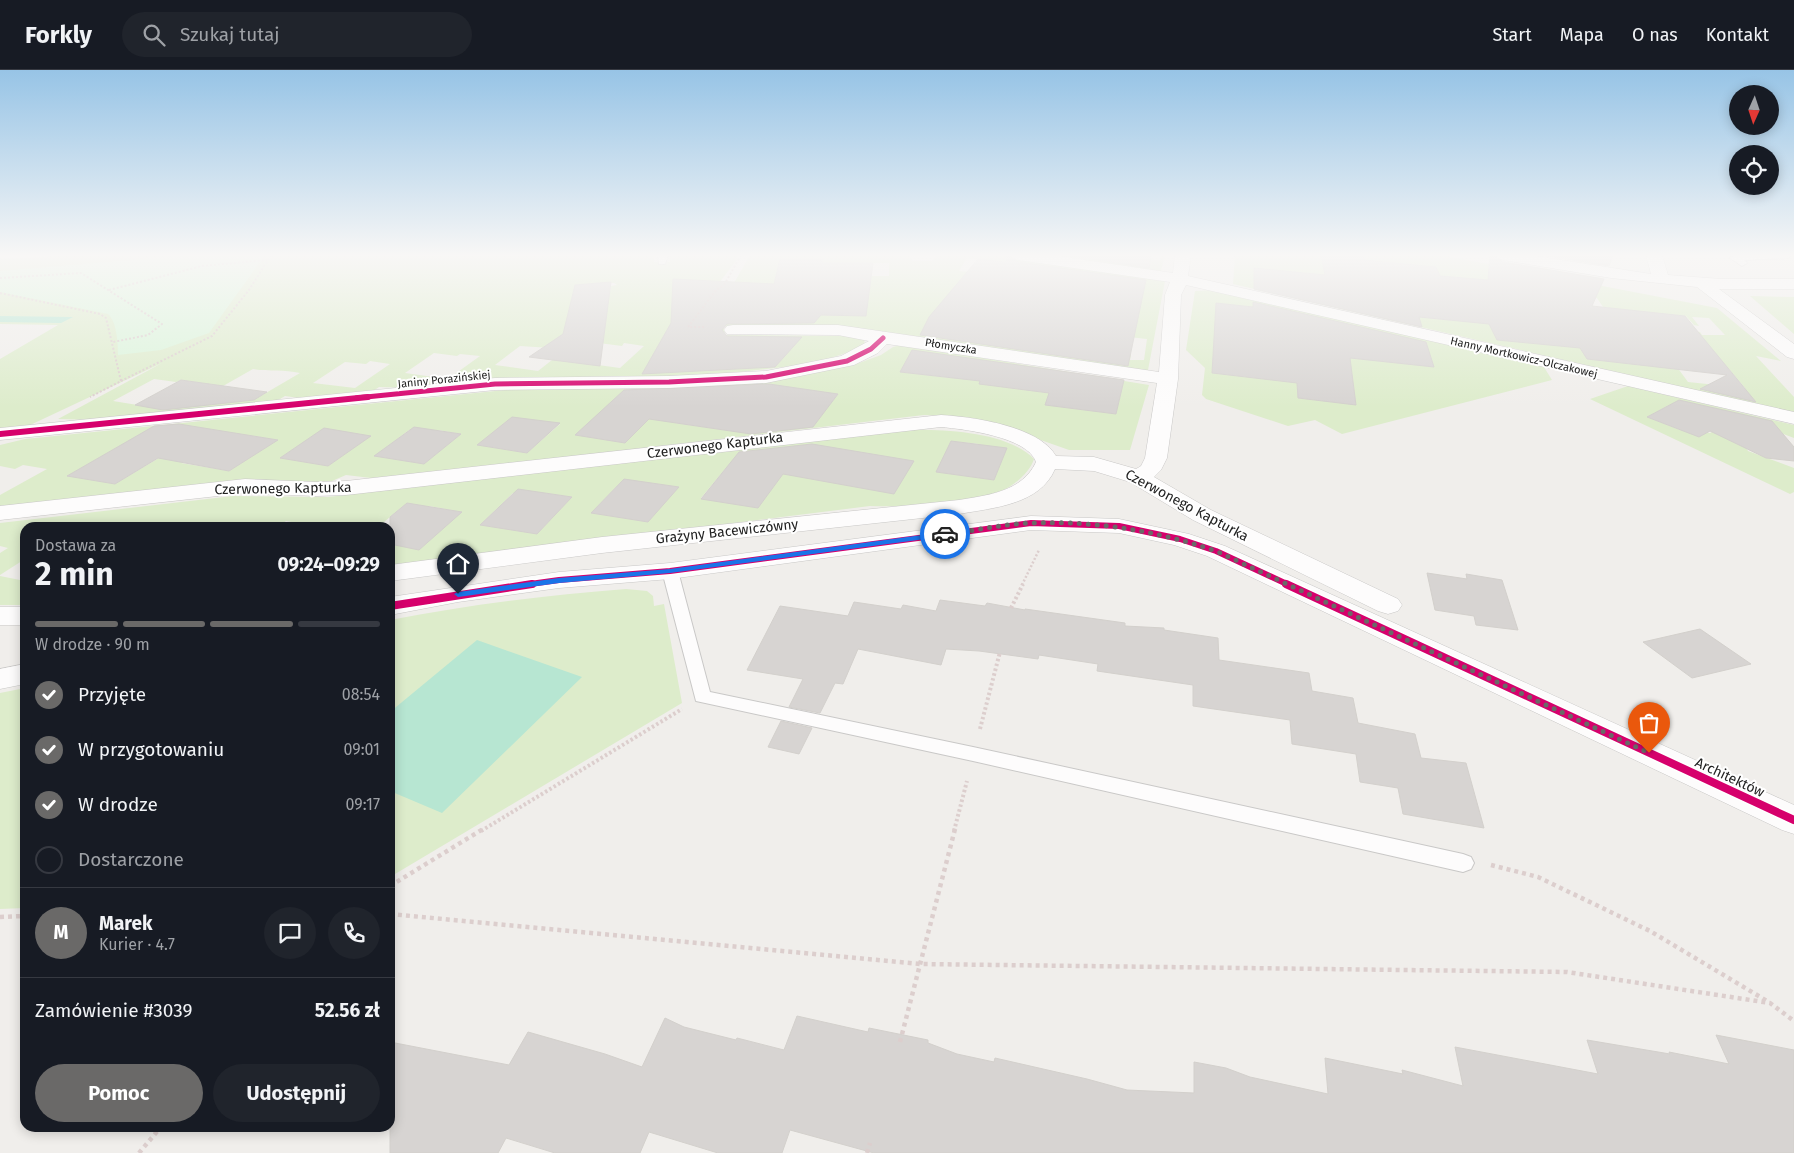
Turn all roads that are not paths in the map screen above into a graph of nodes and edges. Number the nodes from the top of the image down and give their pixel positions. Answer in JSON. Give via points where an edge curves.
{"nodes":[{"id":1,"x":1172,"y":306,"type":"edge"},
{"id":2,"x":1297,"y":306,"type":"edge"},
{"id":3,"x":1731,"y":306,"type":"edge"},
{"id":4,"x":733,"y":330,"type":"road end"},
{"id":5,"x":883,"y":338,"type":"junction"},
{"id":6,"x":1793,"y":353,"type":"edge"},
{"id":7,"x":1168,"y":379,"type":"junction"},
{"id":8,"x":1794,"y":418,"type":"edge"},
{"id":9,"x":0,"y":434,"type":"edge"},
{"id":10,"x":1047,"y":462,"type":"junction"},
{"id":11,"x":1138,"y":477,"type":"junction"},
{"id":12,"x":0,"y":513,"type":"edge"},
{"id":13,"x":670,"y":571,"type":"junction"},
{"id":14,"x":395,"y":572,"type":"edge"},
{"id":15,"x":395,"y":605,"type":"edge"},
{"id":16,"x":1388,"y":605,"type":"dead end"},
{"id":17,"x":0,"y":616,"type":"edge"},
{"id":18,"x":20,"y":616,"type":"edge"},
{"id":19,"x":20,"y":675,"type":"edge"},
{"id":20,"x":0,"y":679,"type":"edge"},
{"id":21,"x":1794,"y":820,"type":"edge"},
{"id":22,"x":1464,"y":863,"type":"road end"}],
"edges":[{"from":1,"to":7,"type":"street"},
{"from":2,"to":8,"type":"street","name":"Hanny Mortkowicz-Olczakowej"},
{"from":3,"to":6,"type":"street"},
{"from":4,"to":5,"type":"street","name":"Płomyczka","via":[[838,330]]},
{"from":5,"to":7,"type":"street","name":"Płomyczka"},
{"from":5,"to":9,"type":"street","name":"Janiny Porazińskiej","via":[[871,349],[847,361],[766,378],[494,384]]},
{"from":7,"to":11,"type":"street","via":[[1156,458],[1150,470]]},
{"from":10,"to":11,"type":"street","name":"Czerwonego Kapturka","via":[[1094,464]]},
{"from":10,"to":12,"type":"street","name":"Czerwonego Kapturka","via":[[1042,450],[1025,441],[960,422],[933,421],[346,488],[245,486]]},
{"from":10,"to":14,"type":"street","name":"Grażyny Bacewiczówny","via":[[1036,481],[1022,490],[1004,498],[959,507],[602,545]]},
{"from":11,"to":16,"type":"street","name":"Czerwonego Kapturka","via":[[1202,515]]},
{"from":13,"to":15,"type":"street","name":"Architektów","via":[[559,580]]},
{"from":13,"to":21,"type":"street","name":"Architektów","via":[[1031,523],[1119,526],[1149,532],[1216,551]]},
{"from":13,"to":22,"type":"lane","via":[[702,697]]},
{"from":17,"to":18,"type":"street"},
{"from":19,"to":20,"type":"street"}]}
